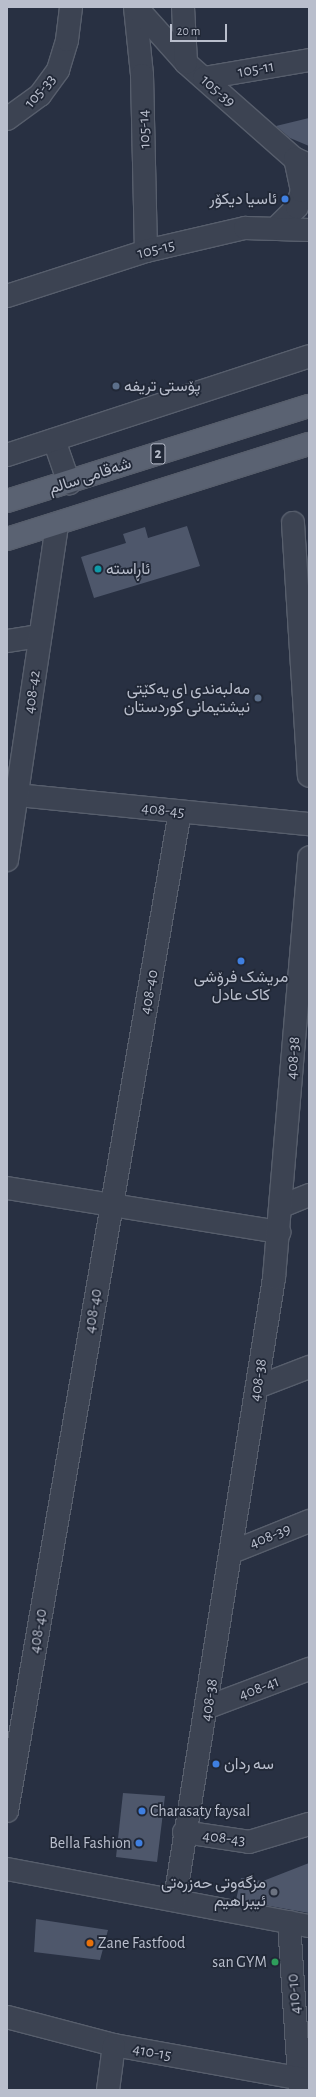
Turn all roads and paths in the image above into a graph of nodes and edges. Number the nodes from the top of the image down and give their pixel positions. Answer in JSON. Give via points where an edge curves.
{"nodes":[{"id":1,"x":71,"y":7,"type":"edge"},
{"id":2,"x":136,"y":7,"type":"edge"},
{"id":3,"x":183,"y":7,"type":"edge"},
{"id":4,"x":309,"y":60,"type":"edge"},
{"id":5,"x":186,"y":63,"type":"junction"},
{"id":6,"x":204,"y":78,"type":"junction"},
{"id":7,"x":7,"y":119,"type":"edge"},
{"id":8,"x":302,"y":162,"type":"edge"},
{"id":9,"x":277,"y":227,"type":"junction"},
{"id":10,"x":309,"y":230,"type":"edge"},
{"id":11,"x":146,"y":251,"type":"junction"},
{"id":12,"x":7,"y":296,"type":"edge"},
{"id":13,"x":309,"y":356,"type":"edge"},
{"id":14,"x":309,"y":406,"type":"edge"},
{"id":15,"x":54,"y":440,"type":"junction"},
{"id":16,"x":309,"y":444,"type":"edge"},
{"id":17,"x":7,"y":455,"type":"edge"},
{"id":18,"x":69,"y":483,"type":"junction"},
{"id":19,"x":7,"y":502,"type":"edge"},
{"id":20,"x":293,"y":523,"type":"dead end"},
{"id":21,"x":57,"y":524,"type":"junction"},
{"id":22,"x":7,"y":540,"type":"edge"},
{"id":23,"x":303,"y":580,"type":"edge"},
{"id":24,"x":40,"y":636,"type":"junction"},
{"id":25,"x":7,"y":641,"type":"edge"},
{"id":26,"x":304,"y":644,"type":"edge"},
{"id":27,"x":309,"y":775,"type":"edge"},
{"id":28,"x":17,"y":795,"type":"junction"},
{"id":29,"x":180,"y":812,"type":"junction"},
{"id":30,"x":309,"y":824,"type":"edge"},
{"id":31,"x":309,"y":857,"type":"edge"},
{"id":32,"x":7,"y":860,"type":"edge"},
{"id":33,"x":7,"y":1188,"type":"edge"},
{"id":34,"x":309,"y":1195,"type":"edge"},
{"id":35,"x":112,"y":1204,"type":"junction"},
{"id":36,"x":282,"y":1206,"type":"junction"},
{"id":37,"x":279,"y":1232,"type":"junction"},
{"id":38,"x":309,"y":1367,"type":"edge"},
{"id":39,"x":257,"y":1387,"type":"junction"},
{"id":40,"x":309,"y":1521,"type":"edge"},
{"id":41,"x":232,"y":1552,"type":"junction"},
{"id":42,"x":309,"y":1669,"type":"edge"},
{"id":43,"x":208,"y":1707,"type":"junction"},
{"id":44,"x":7,"y":1810,"type":"edge"},
{"id":45,"x":309,"y":1824,"type":"edge"},
{"id":46,"x":184,"y":1832,"type":"junction"},
{"id":47,"x":7,"y":1869,"type":"edge"},
{"id":48,"x":175,"y":1899,"type":"junction"},
{"id":49,"x":299,"y":1924,"type":"edge"},
{"id":50,"x":7,"y":2017,"type":"edge"},
{"id":51,"x":114,"y":2045,"type":"junction"},
{"id":52,"x":303,"y":2083,"type":"edge"},
{"id":53,"x":108,"y":2090,"type":"edge"}],
"edges":[{"from":1,"to":7,"type":"street","name":"105-33","via":[[67,40],[58,70],[40,95]]},
{"from":2,"to":5,"type":"street","name":"105-39"},
{"from":2,"to":11,"type":"street","name":"105-14","via":[[142,76]]},
{"from":3,"to":5,"type":"street"},
{"from":4,"to":6,"type":"street","name":"105-11"},
{"from":5,"to":6,"type":"street","name":"105-39"},
{"from":6,"to":8,"type":"street","name":"105-39"},
{"from":8,"to":9,"type":"street","via":[[302,191],[297,207]]},
{"from":9,"to":10,"type":"street","name":"105-15"},
{"from":9,"to":11,"type":"street","name":"105-15","via":[[245,228]]},
{"from":11,"to":12,"type":"street","name":"105-15"},
{"from":13,"to":15,"type":"street"},
{"from":14,"to":18,"type":"main road","name":"شەقامی سالم","number":"2"},
{"from":15,"to":17,"type":"street"},
{"from":15,"to":18,"type":"street"},
{"from":16,"to":21,"type":"main road","number":"2"},
{"from":18,"to":19,"type":"main road","name":"شەقامی سالم","number":"2"},
{"from":20,"to":23,"type":"street"},
{"from":21,"to":22,"type":"main road","number":"2"},
{"from":21,"to":24,"type":"street","name":"408-42"},
{"from":23,"to":26,"type":"street"},
{"from":24,"to":25,"type":"street"},
{"from":24,"to":28,"type":"street","name":"408-42"},
{"from":26,"to":27,"type":"street"},
{"from":28,"to":29,"type":"street","name":"408-45"},
{"from":28,"to":32,"type":"street","name":"408-42"},
{"from":29,"to":30,"type":"street","name":"408-45"},
{"from":29,"to":35,"type":"street","name":"408-40"},
{"from":31,"to":36,"type":"street","name":"408-38"},
{"from":33,"to":35,"type":"street"},
{"from":34,"to":36,"type":"street"},
{"from":35,"to":37,"type":"street"},
{"from":35,"to":44,"type":"street","name":"408-40"},
{"from":36,"to":37,"type":"street","name":"408-38"},
{"from":37,"to":39,"type":"street","name":"408-38"},
{"from":38,"to":39,"type":"street"},
{"from":39,"to":41,"type":"street","name":"408-38"},
{"from":40,"to":41,"type":"street","name":"408-39"},
{"from":41,"to":43,"type":"street","name":"408-38"},
{"from":42,"to":43,"type":"street","name":"408-41"},
{"from":43,"to":46,"type":"street","name":"408-38"},
{"from":45,"to":46,"type":"street","name":"408-43","via":[[249,1842]]},
{"from":46,"to":48,"type":"street","name":"408-38"},
{"from":47,"to":48,"type":"street"},
{"from":48,"to":49,"type":"street"},
{"from":49,"to":52,"type":"street","name":"410-10"},
{"from":50,"to":51,"type":"street","name":"410-15"},
{"from":51,"to":52,"type":"street","name":"410-15"},
{"from":51,"to":53,"type":"street"}]}
